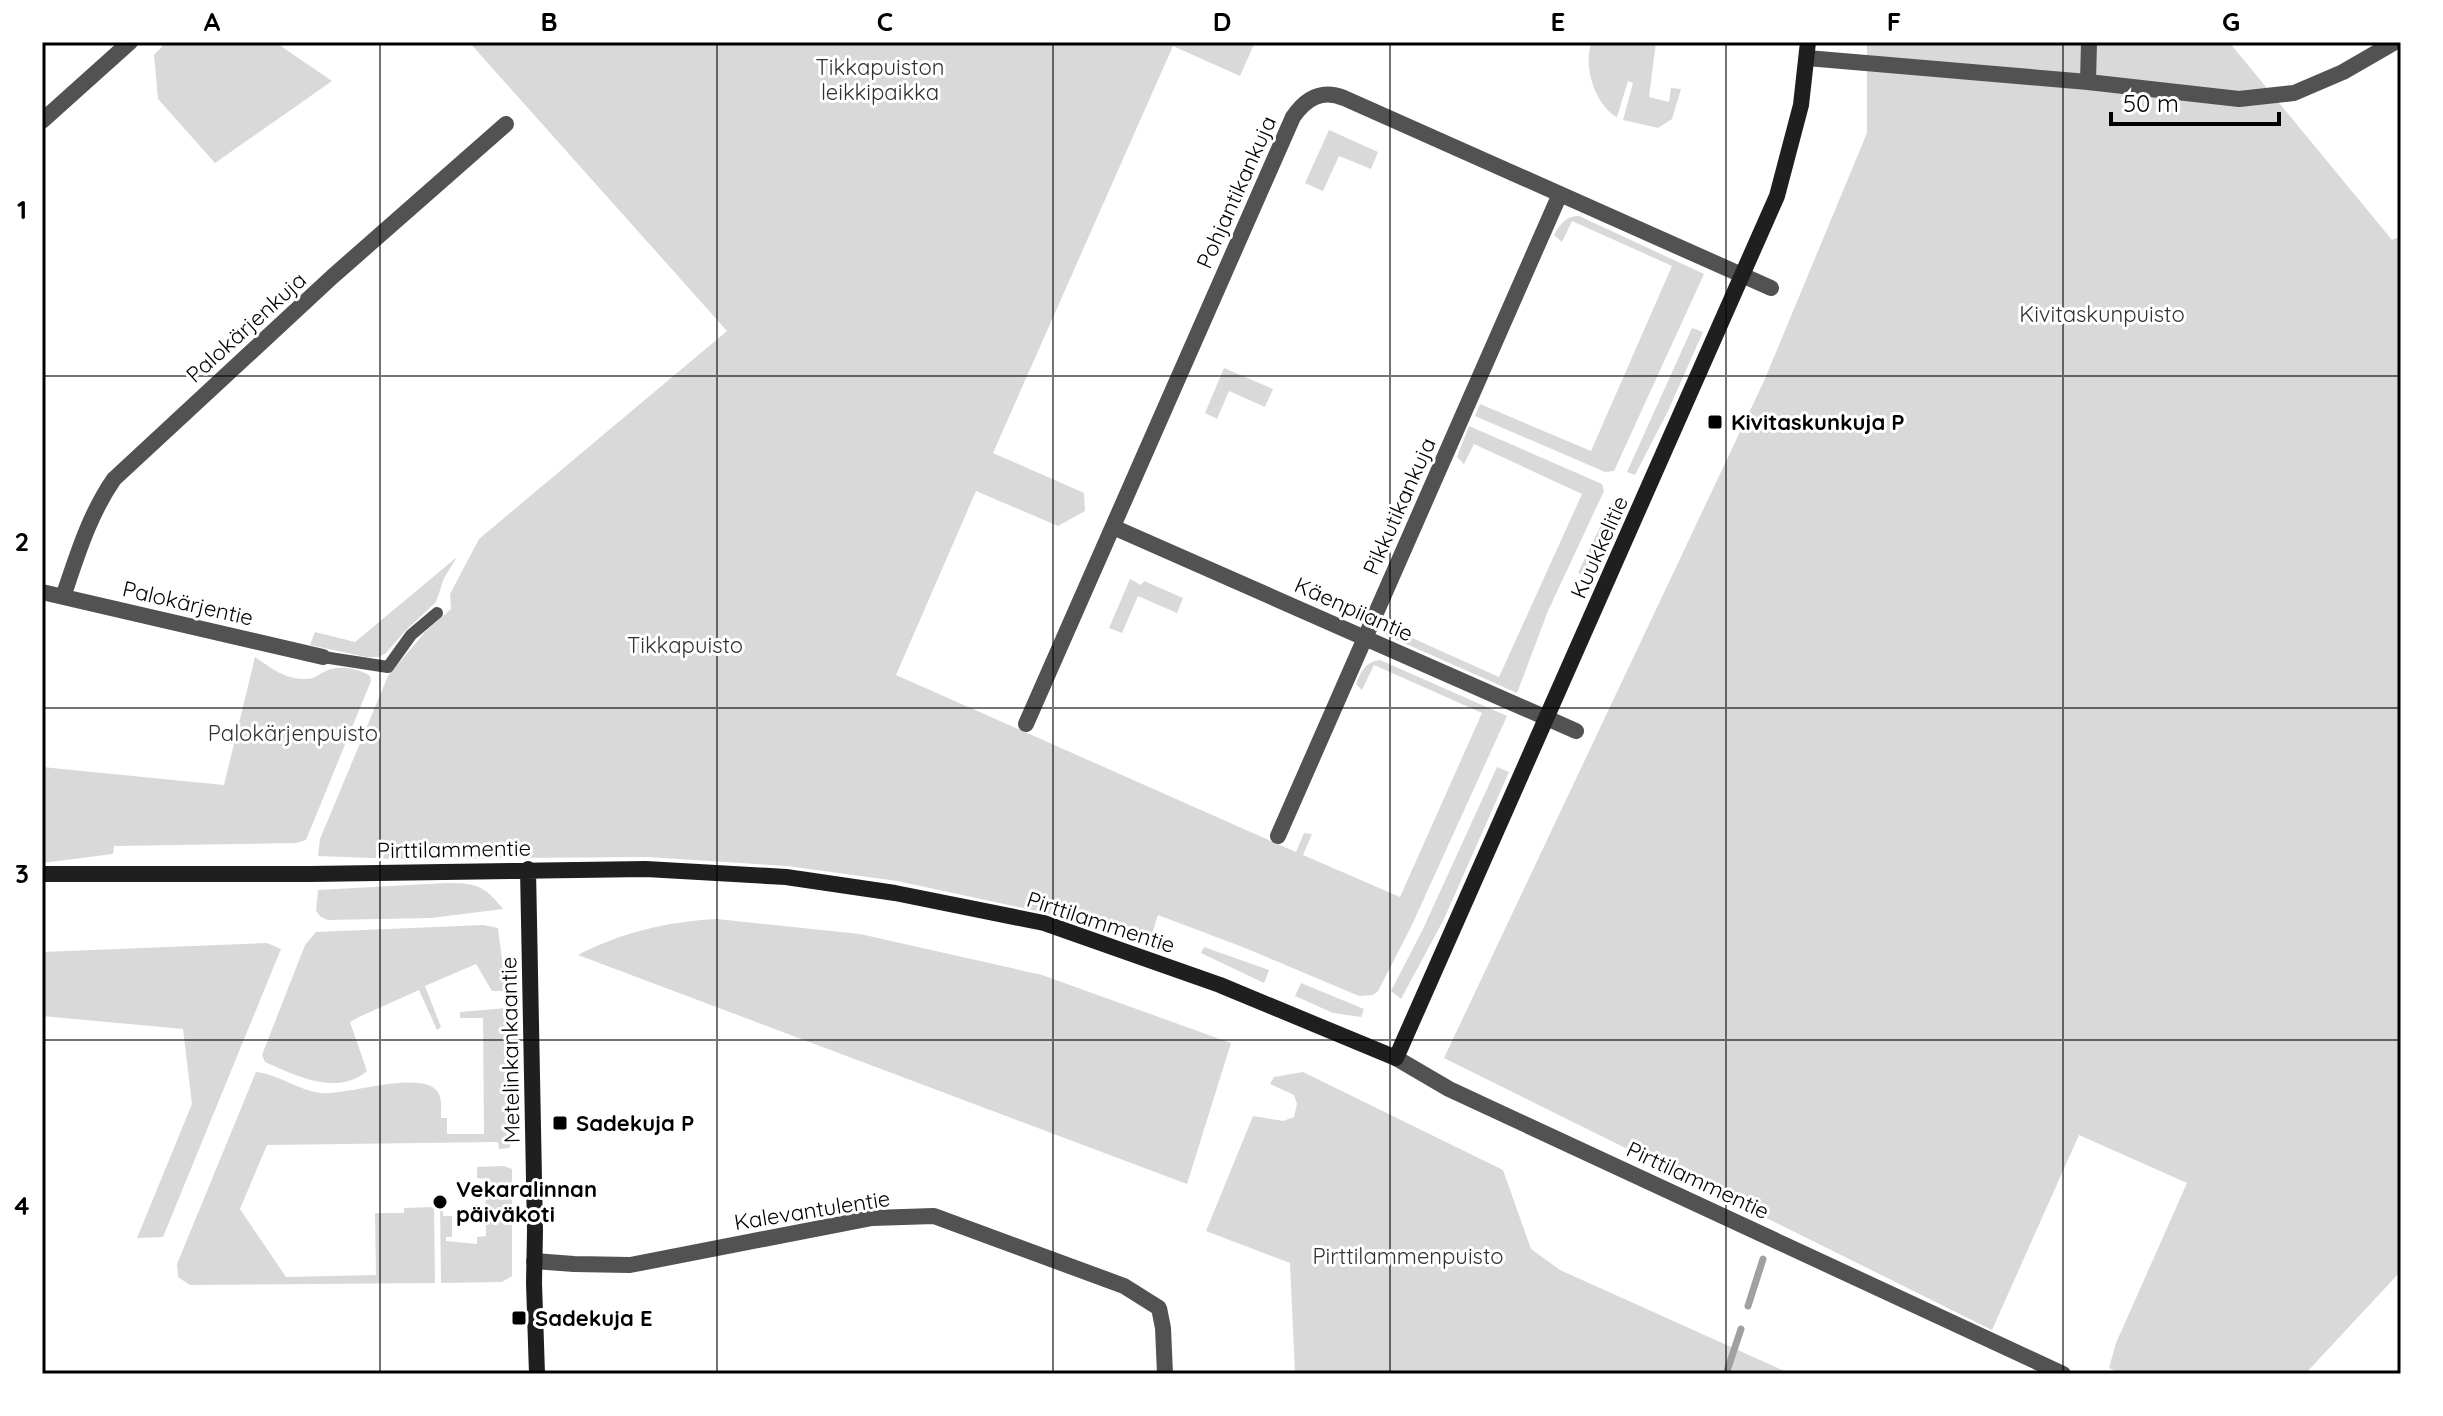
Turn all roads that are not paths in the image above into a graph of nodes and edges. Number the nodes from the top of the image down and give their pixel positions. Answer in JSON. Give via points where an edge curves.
{"nodes":[{"id":1,"x":130,"y":42,"type":"edge"},
{"id":2,"x":2089,"y":42,"type":"edge"},
{"id":3,"x":2395,"y":42,"type":"edge"},
{"id":4,"x":1808,"y":50,"type":"edge"},
{"id":5,"x":2088,"y":82,"type":"junction"},
{"id":6,"x":42,"y":121,"type":"edge"},
{"id":7,"x":506,"y":124,"type":"dead end"},
{"id":8,"x":1560,"y":194,"type":"junction"},
{"id":9,"x":1742,"y":275,"type":"junction"},
{"id":10,"x":1771,"y":288,"type":"dead end"},
{"id":11,"x":1113,"y":527,"type":"junction"},
{"id":12,"x":42,"y":592,"type":"edge"},
{"id":13,"x":63,"y":597,"type":"junction"},
{"id":14,"x":437,"y":613,"type":"dead end"},
{"id":15,"x":1365,"y":638,"type":"junction"},
{"id":16,"x":323,"y":657,"type":"joint"},
{"id":17,"x":1547,"y":719,"type":"junction"},
{"id":18,"x":1026,"y":724,"type":"dead end"},
{"id":19,"x":1576,"y":731,"type":"dead end"},
{"id":20,"x":1278,"y":836,"type":"dead end"},
{"id":21,"x":528,"y":869,"type":"junction"},
{"id":22,"x":42,"y":874,"type":"edge"},
{"id":23,"x":1396,"y":1058,"type":"junction"},
{"id":24,"x":534,"y":1261,"type":"junction"},
{"id":25,"x":537,"y":1374,"type":"edge"},
{"id":26,"x":1165,"y":1374,"type":"edge"},
{"id":27,"x":2063,"y":1374,"type":"edge"}],
"edges":[{"from":1,"to":6,"type":"street"},
{"from":2,"to":5,"type":"street"},
{"from":3,"to":5,"type":"street","via":[[2294,93],[2239,99]]},
{"from":4,"to":5,"type":"street"},
{"from":4,"to":9,"type":"street","name":"Kuukkelitie","via":[[1801,105],[1777,196]]},
{"from":7,"to":13,"type":"street","name":"Palokärjenkuja","via":[[114,479],[89,522]]},
{"from":8,"to":9,"type":"street","name":"Pohjantikankuja"},
{"from":8,"to":11,"type":"street","name":"Pohjantikankuja","via":[[1334,94],[1306,101],[1293,117]]},
{"from":8,"to":15,"type":"street","name":"Pikkutikankuja"},
{"from":9,"to":10,"type":"street","name":"Pohjantikankuja"},
{"from":9,"to":17,"type":"street","name":"Kuukkelitie"},
{"from":11,"to":15,"type":"street","name":"Käenpiiantie"},
{"from":11,"to":18,"type":"street","name":"Pohjantikankuja"},
{"from":12,"to":13,"type":"street","name":"Palokärjentie"},
{"from":13,"to":16,"type":"street","name":"Palokärjentie"},
{"from":14,"to":16,"type":"lane","via":[[411,635],[388,667]]},
{"from":15,"to":17,"type":"street","name":"Käenpiiantie"},
{"from":15,"to":20,"type":"street","name":"Pikkutikankuja"},
{"from":17,"to":19,"type":"street","name":"Käenpiiantie"},
{"from":17,"to":23,"type":"street","name":"Kuukkelitie"},
{"from":21,"to":22,"type":"street","name":"Pirttilammentie"},
{"from":21,"to":23,"type":"street","name":"Pirttilammentie","via":[[786,877],[1044,923],[1220,985]]},
{"from":21,"to":24,"type":"street","name":"Metelinkankaantie"},
{"from":23,"to":27,"type":"street","name":"Pirttilammentie","via":[[1449,1089]]},
{"from":24,"to":25,"type":"street","name":"Metelinkankaantie"},
{"from":24,"to":26,"type":"street","name":"Kalevantulentie","via":[[630,1265],[872,1218],[934,1216],[1124,1286],[1159,1308]]}]}
